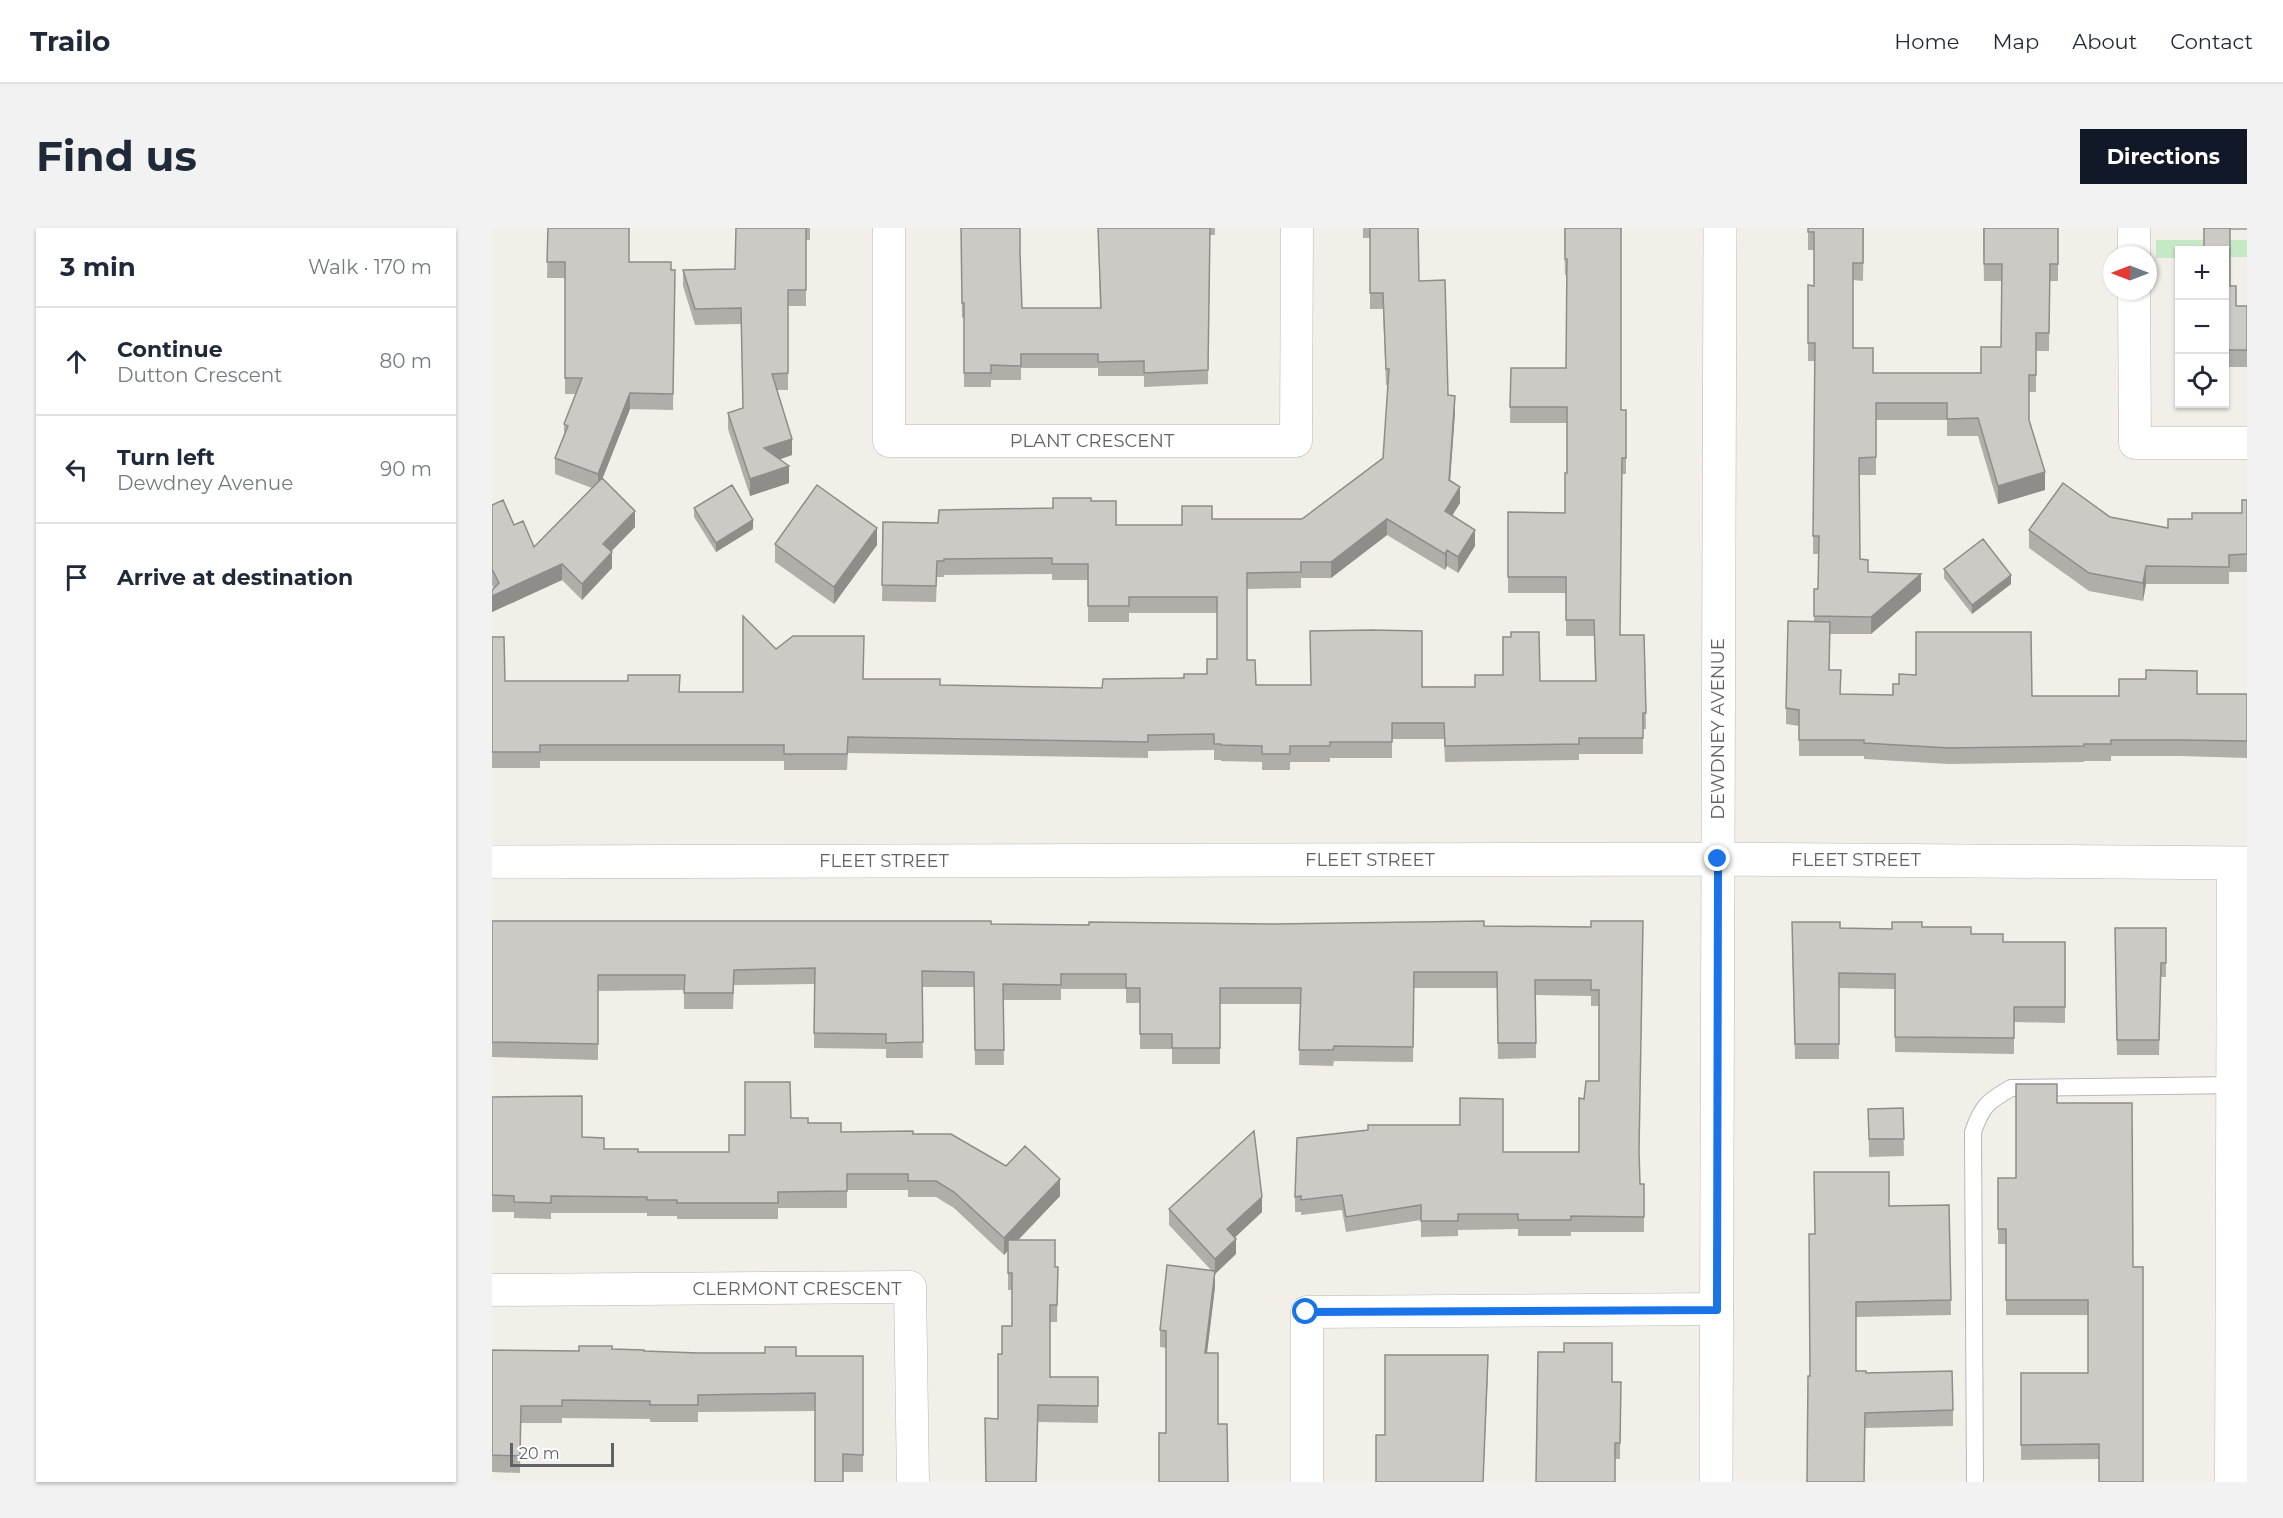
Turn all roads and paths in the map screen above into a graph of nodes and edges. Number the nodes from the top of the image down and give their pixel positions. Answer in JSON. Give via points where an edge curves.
{"nodes":[{"id":1,"x":889,"y":228,"type":"edge"},
{"id":2,"x":1297,"y":228,"type":"edge"},
{"id":3,"x":1720,"y":228,"type":"edge"},
{"id":4,"x":2134,"y":228,"type":"edge"},
{"id":5,"x":2134,"y":246,"type":"edge"},
{"id":6,"x":2134,"y":300,"type":"edge"},
{"id":7,"x":2247,"y":443,"type":"edge"},
{"id":8,"x":1718,"y":859,"type":"junction"},
{"id":9,"x":492,"y":862,"type":"edge"},
{"id":10,"x":2240,"y":863,"type":"edge"},
{"id":11,"x":2240,"y":1085,"type":"edge"},
{"id":12,"x":492,"y":1290,"type":"edge"},
{"id":13,"x":1717,"y":1310,"type":"junction"},
{"id":14,"x":913,"y":1482,"type":"edge"},
{"id":15,"x":1307,"y":1482,"type":"edge"},
{"id":16,"x":1716,"y":1482,"type":"edge"},
{"id":17,"x":1975,"y":1482,"type":"edge"},
{"id":18,"x":2231,"y":1482,"type":"edge"}],
"edges":[{"from":1,"to":2,"type":"street","name":"PLANT CRESCENT","via":[[889,441],[1296,441]]},
{"from":3,"to":8,"type":"street","name":"DEWDNEY AVENUE"},
{"from":4,"to":5,"type":"street"},
{"from":6,"to":7,"type":"street","via":[[2135,443]]},
{"from":8,"to":9,"type":"street","name":"FLEET STREET"},
{"from":8,"to":10,"type":"street","name":"FLEET STREET"},
{"from":8,"to":13,"type":"street","name":"DEWDNEY AVENUE"},
{"from":10,"to":11,"type":"street"},
{"from":11,"to":17,"type":"lane","via":[[2011,1088],[1980,1112],[1973,1132]]},
{"from":11,"to":18,"type":"street"},
{"from":12,"to":14,"type":"street","name":"CLERMONT CRESCENT","via":[[910,1287]]},
{"from":13,"to":15,"type":"street","via":[[1306,1312]]},
{"from":13,"to":16,"type":"street","name":"DEWDNEY AVENUE"}]}
